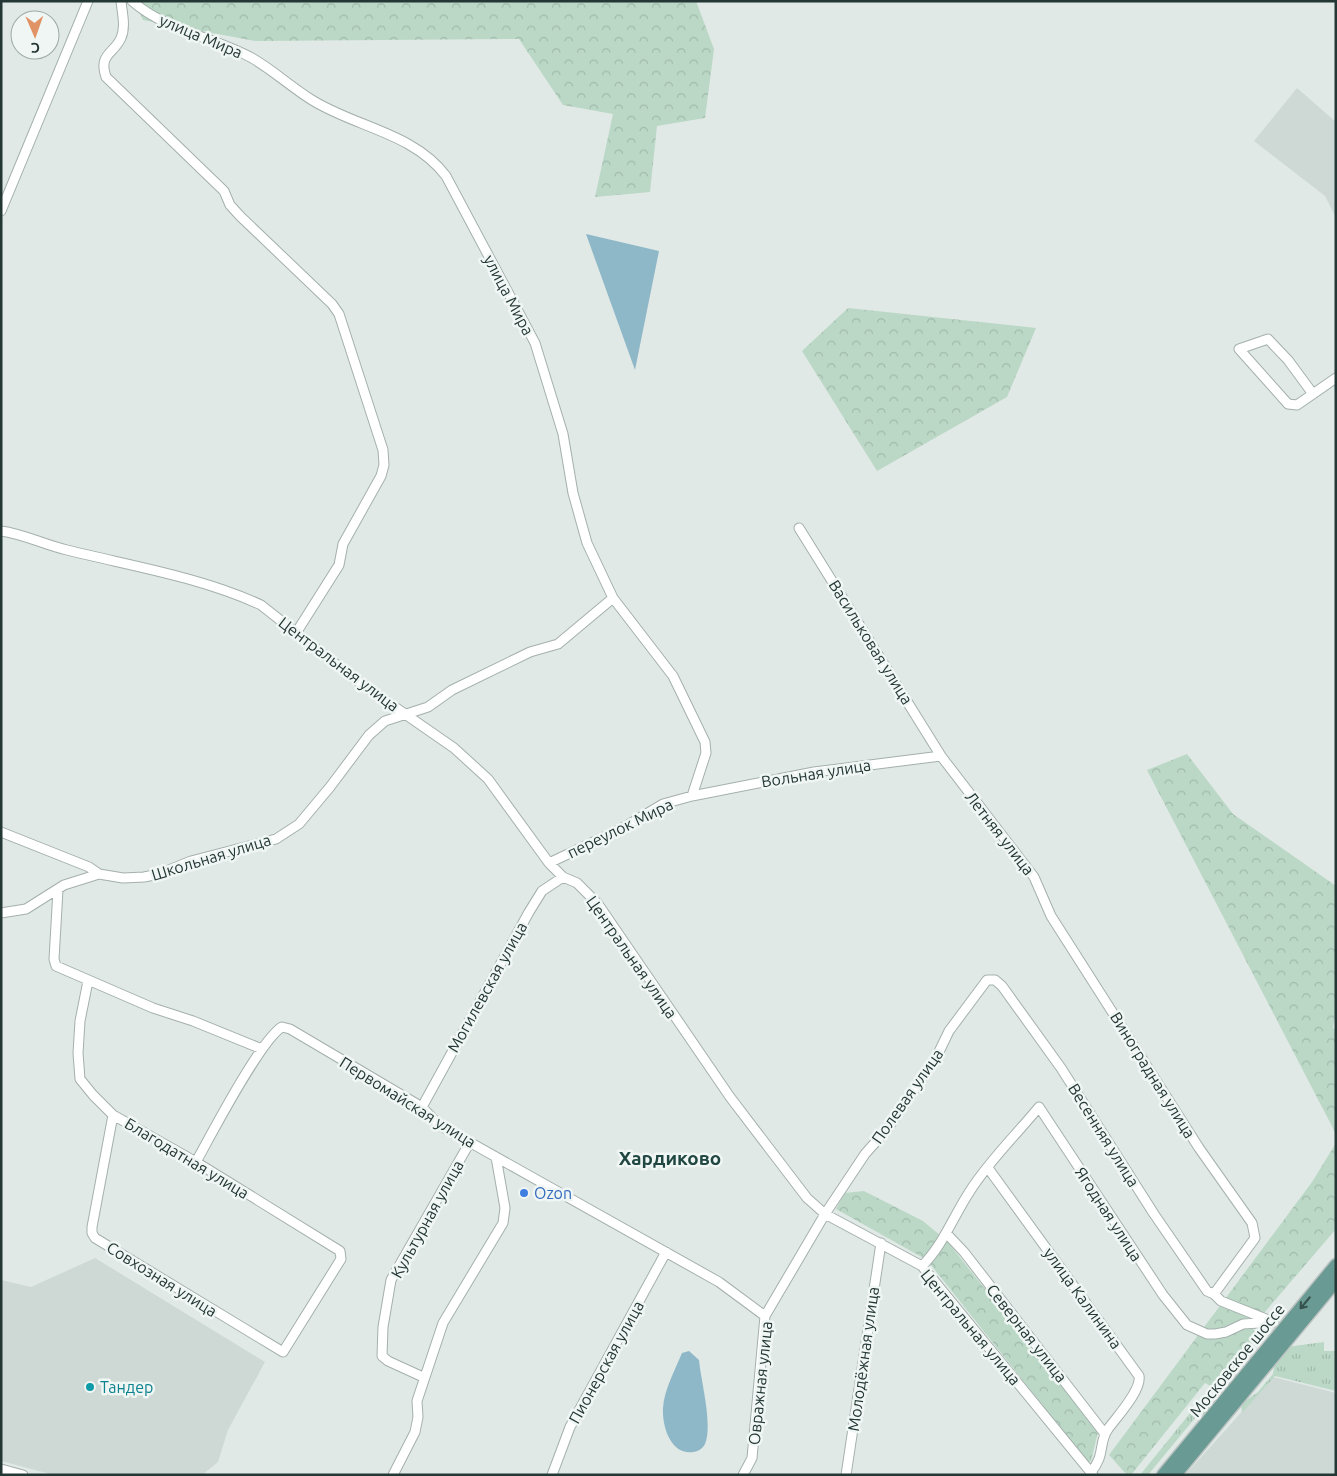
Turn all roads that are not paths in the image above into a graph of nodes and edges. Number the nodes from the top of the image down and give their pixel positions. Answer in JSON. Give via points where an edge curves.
{"nodes":[{"id":1,"x":88,"y":1,"type":"edge"},
{"id":2,"x":120,"y":1,"type":"edge"},
{"id":3,"x":132,"y":1,"type":"edge"},
{"id":4,"x":1,"y":211,"type":"edge"},
{"id":5,"x":1336,"y":378,"type":"edge"},
{"id":6,"x":1313,"y":394,"type":"junction"},
{"id":7,"x":799,"y":528,"type":"dead end"},
{"id":8,"x":1,"y":531,"type":"edge"},
{"id":9,"x":613,"y":598,"type":"junction"},
{"id":10,"x":296,"y":633,"type":"junction"},
{"id":11,"x":407,"y":714,"type":"junction"},
{"id":12,"x":941,"y":756,"type":"junction"},
{"id":13,"x":692,"y":796,"type":"junction"},
{"id":14,"x":1,"y":832,"type":"edge"},
{"id":15,"x":549,"y":863,"type":"junction"},
{"id":16,"x":99,"y":874,"type":"junction"},
{"id":17,"x":563,"y":877,"type":"junction"},
{"id":18,"x":58,"y":890,"type":"junction"},
{"id":19,"x":1,"y":913,"type":"edge"},
{"id":20,"x":1051,"y":916,"type":"joint"},
{"id":21,"x":990,"y":979,"type":"joint"},
{"id":22,"x":88,"y":981,"type":"junction"},
{"id":23,"x":262,"y":1049,"type":"junction"},
{"id":24,"x":422,"y":1107,"type":"junction"},
{"id":25,"x":113,"y":1114,"type":"junction"},
{"id":26,"x":470,"y":1142,"type":"junction"},
{"id":27,"x":496,"y":1157,"type":"junction"},
{"id":28,"x":196,"y":1162,"type":"junction"},
{"id":29,"x":988,"y":1168,"type":"junction"},
{"id":30,"x":825,"y":1214,"type":"junction"},
{"id":31,"x":946,"y":1233,"type":"junction"},
{"id":32,"x":882,"y":1243,"type":"junction"},
{"id":33,"x":666,"y":1252,"type":"junction"},
{"id":34,"x":1336,"y":1265,"type":"edge"},
{"id":35,"x":922,"y":1266,"type":"junction"},
{"id":36,"x":1336,"y":1281,"type":"edge"},
{"id":37,"x":1214,"y":1294,"type":"junction"},
{"id":38,"x":317,"y":1299,"type":"joint"},
{"id":39,"x":765,"y":1316,"type":"junction"},
{"id":40,"x":1279,"y":1325,"type":"junction"},
{"id":41,"x":424,"y":1377,"type":"junction"},
{"id":42,"x":1106,"y":1433,"type":"junction"},
{"id":43,"x":1,"y":1469,"type":"edge"},
{"id":44,"x":1092,"y":1474,"type":"edge"},
{"id":45,"x":23,"y":1475,"type":"edge"},
{"id":46,"x":393,"y":1475,"type":"edge"},
{"id":47,"x":552,"y":1475,"type":"edge"},
{"id":48,"x":743,"y":1475,"type":"edge"},
{"id":49,"x":846,"y":1475,"type":"edge"},
{"id":50,"x":1163,"y":1475,"type":"edge"},
{"id":51,"x":1175,"y":1475,"type":"edge"}],
"edges":[{"from":1,"to":4,"type":"street"},
{"from":2,"to":10,"type":"street","via":[[124,26],[120,39],[107,54],[104,63],[106,77],[224,191],[240,216],[332,304],[339,314],[383,450],[381,476],[343,544],[339,565]]},
{"from":3,"to":9,"type":"street","name":"улица Мира","via":[[170,25],[252,58],[313,101],[405,142],[435,161],[535,343],[563,434],[573,494],[588,542]]},
{"from":5,"to":6,"type":"street"},
{"from":6,"to":6,"type":"street","via":[[1297,405],[1288,404],[1239,348],[1268,339]]},
{"from":7,"to":12,"type":"street","name":"Васильковая улица"},
{"from":8,"to":10,"type":"street","name":"Центральная улица","via":[[244,597],[261,605]]},
{"from":9,"to":11,"type":"street","name":"Школьная улица","via":[[558,644],[530,652],[452,690],[428,707]]},
{"from":9,"to":13,"type":"street","name":"улица Мира","via":[[673,676],[707,746]]},
{"from":10,"to":11,"type":"street","name":"Центральная улица","via":[[356,680]]},
{"from":11,"to":15,"type":"street","name":"Центральная улица","via":[[454,748],[488,780]]},
{"from":11,"to":16,"type":"street","name":"Школьная улица","via":[[385,721],[369,734],[299,824],[276,839],[191,861],[152,876],[123,878]]},
{"from":12,"to":13,"type":"street","name":"Вольная улица","via":[[814,772]]},
{"from":12,"to":20,"type":"street","name":"Летняя улица","via":[[1034,877]]},
{"from":13,"to":15,"type":"street","name":"переулок Мира","via":[[663,804],[621,829]]},
{"from":14,"to":16,"type":"street","name":"Школьная улица"},
{"from":15,"to":17,"type":"street","name":"Центральная улица"},
{"from":16,"to":18,"type":"street"},
{"from":17,"to":24,"type":"street","name":"Могилевская улица","via":[[542,891],[529,912]]},
{"from":17,"to":30,"type":"street","name":"Центральная улица","via":[[577,882],[598,904],[730,1097],[807,1198]]},
{"from":18,"to":19,"type":"street","via":[[26,909]]},
{"from":18,"to":22,"type":"street","via":[[56,966]]},
{"from":20,"to":37,"type":"street","name":"Виноградная улица","via":[[1199,1148],[1252,1223],[1256,1234],[1254,1242]]},
{"from":21,"to":30,"type":"street","name":"Полевая улица","via":[[985,981],[949,1031],[930,1067]]},
{"from":21,"to":37,"type":"street","name":"Весенняя улица","via":[[1002,986],[1040,1038],[1180,1254],[1207,1291]]},
{"from":22,"to":23,"type":"street"},
{"from":22,"to":25,"type":"street","name":"Благодатная улица","via":[[78,1053],[80,1079]]},
{"from":23,"to":24,"type":"street","name":"Первомайская улица","via":[[275,1031],[282,1027],[290,1029]]},
{"from":23,"to":28,"type":"street","name":"Первомайская улица"},
{"from":24,"to":26,"type":"street","name":"Первомайская улица","via":[[438,1125]]},
{"from":25,"to":28,"type":"street","name":"Благодатная улица"},
{"from":25,"to":38,"type":"street","name":"Совхозная улица","via":[[92,1227],[96,1238],[279,1351],[287,1349]]},
{"from":26,"to":27,"type":"street","name":"Первомайская улица"},
{"from":26,"to":41,"type":"street","name":"Культурная улица","via":[[391,1280],[382,1356]]},
{"from":27,"to":33,"type":"street","name":"Первомайская улица"},
{"from":27,"to":41,"type":"street","via":[[505,1208],[503,1223],[456,1300],[437,1338]]},
{"from":28,"to":38,"type":"street","name":"Благодатная улица","via":[[340,1251],[341,1259]]},
{"from":29,"to":31,"type":"street","via":[[970,1191]]},
{"from":29,"to":40,"type":"street","name":"Ягодная улица","via":[[1039,1108],[1182,1320],[1207,1334],[1226,1332],[1242,1324]]},
{"from":29,"to":42,"type":"street","name":"улица Калинина","via":[[1139,1376],[1136,1390]]},
{"from":30,"to":32,"type":"street","name":"Центральная улица"},
{"from":30,"to":39,"type":"street","name":"Овражная улица"},
{"from":31,"to":35,"type":"street","via":[[939,1248]]},
{"from":31,"to":42,"type":"street","name":"Северная улица"},
{"from":32,"to":35,"type":"street","name":"Центральная улица"},
{"from":32,"to":49,"type":"street","name":"Молодёжная улица"},
{"from":33,"to":39,"type":"street","name":"Первомайская улица","via":[[720,1282]]},
{"from":33,"to":47,"type":"street","name":"Пионерская улица","via":[[570,1428]]},
{"from":34,"to":40,"type":"main road","name":"Московское шоссе","one_way":true},
{"from":35,"to":44,"type":"street","name":"Центральная улица"},
{"from":36,"to":51,"type":"main road","name":"Московское шоссе"},
{"from":37,"to":40,"type":"street","name":"Весенняя улица","via":[[1221,1301]]},
{"from":39,"to":48,"type":"street","name":"Овражная улица","via":[[752,1458]]},
{"from":40,"to":50,"type":"main road","name":"Московское шоссе"},
{"from":41,"to":46,"type":"street","via":[[417,1401],[415,1432]]},
{"from":42,"to":44,"type":"street","via":[[1101,1459]]},
{"from":43,"to":45,"type":"street"}]}
